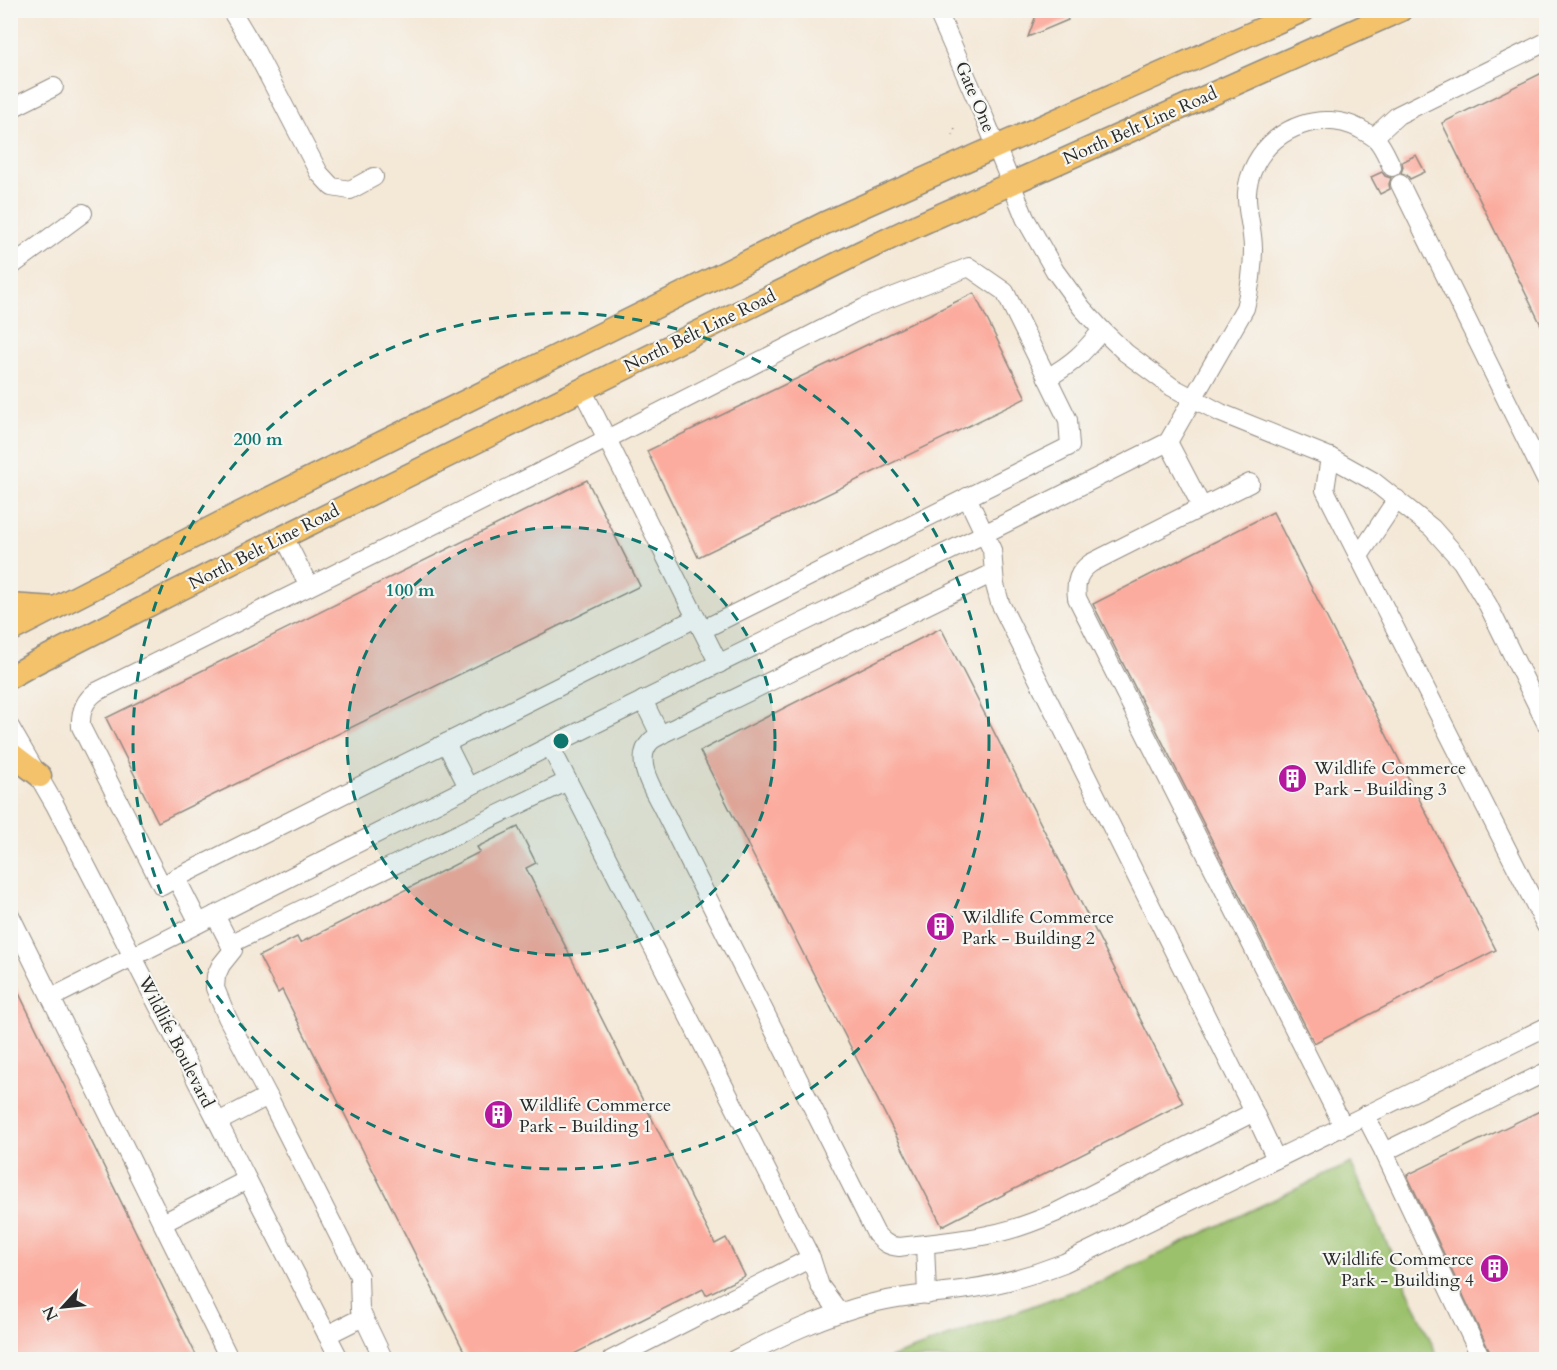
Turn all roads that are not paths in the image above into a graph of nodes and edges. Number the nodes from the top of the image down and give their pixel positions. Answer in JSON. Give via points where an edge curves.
{"nodes":[{"id":1,"x":231,"y":10,"type":"edge"},
{"id":2,"x":937,"y":10,"type":"edge"},
{"id":3,"x":1304,"y":10,"type":"edge"},
{"id":4,"x":1401,"y":10,"type":"edge"},
{"id":5,"x":1546,"y":42,"type":"edge"},
{"id":6,"x":54,"y":87,"type":"dead end"},
{"id":7,"x":10,"y":109,"type":"edge"},
{"id":8,"x":1374,"y":137,"type":"junction"},
{"id":9,"x":996,"y":147,"type":"junction"},
{"id":10,"x":1392,"y":167,"type":"dead end"},
{"id":11,"x":374,"y":177,"type":"dead end"},
{"id":12,"x":1011,"y":184,"type":"junction"},
{"id":13,"x":1400,"y":184,"type":"dead end"},
{"id":14,"x":83,"y":213,"type":"dead end"},
{"id":15,"x":10,"y":267,"type":"edge"},
{"id":16,"x":1102,"y":330,"type":"junction"},
{"id":17,"x":1047,"y":378,"type":"junction"},
{"id":18,"x":582,"y":389,"type":"junction"},
{"id":19,"x":1193,"y":397,"type":"junction"},
{"id":20,"x":607,"y":439,"type":"junction"},
{"id":21,"x":1168,"y":442,"type":"junction"},
{"id":22,"x":1330,"y":457,"type":"junction"},
{"id":23,"x":1546,"y":480,"type":"edge"},
{"id":24,"x":1250,"y":483,"type":"dead end"},
{"id":25,"x":968,"y":497,"type":"junction"},
{"id":26,"x":1397,"y":499,"type":"junction"},
{"id":27,"x":1202,"y":507,"type":"junction"},
{"id":28,"x":984,"y":534,"type":"junction"},
{"id":29,"x":284,"y":537,"type":"junction"},
{"id":30,"x":1359,"y":556,"type":"junction"},
{"id":31,"x":993,"y":573,"type":"junction"},
{"id":32,"x":309,"y":586,"type":"junction"},
{"id":33,"x":10,"y":605,"type":"edge"},
{"id":34,"x":54,"y":608,"type":"junction"},
{"id":35,"x":699,"y":624,"type":"junction"},
{"id":36,"x":10,"y":631,"type":"edge"},
{"id":37,"x":719,"y":663,"type":"junction"},
{"id":38,"x":10,"y":677,"type":"edge"},
{"id":39,"x":643,"y":700,"type":"junction"},
{"id":40,"x":1546,"y":723,"type":"edge"},
{"id":41,"x":10,"y":727,"type":"edge"},
{"id":42,"x":660,"y":735,"type":"junction"},
{"id":43,"x":446,"y":743,"type":"junction"},
{"id":44,"x":550,"y":746,"type":"junction"},
{"id":45,"x":10,"y":753,"type":"edge"},
{"id":46,"x":40,"y":776,"type":"junction"},
{"id":47,"x":568,"y":782,"type":"junction"},
{"id":48,"x":468,"y":787,"type":"junction"},
{"id":49,"x":176,"y":878,"type":"junction"},
{"id":50,"x":10,"y":915,"type":"edge"},
{"id":51,"x":215,"y":915,"type":"junction"},
{"id":52,"x":199,"y":923,"type":"junction"},
{"id":53,"x":1546,"y":926,"type":"edge"},
{"id":54,"x":230,"y":944,"type":"junction"},
{"id":55,"x":132,"y":958,"type":"junction"},
{"id":56,"x":51,"y":998,"type":"junction"},
{"id":57,"x":1546,"y":1027,"type":"edge"},
{"id":58,"x":1546,"y":1072,"type":"edge"},
{"id":59,"x":268,"y":1096,"type":"junction"},
{"id":60,"x":1254,"y":1112,"type":"junction"},
{"id":61,"x":1365,"y":1115,"type":"junction"},
{"id":62,"x":218,"y":1122,"type":"junction"},
{"id":63,"x":1343,"y":1126,"type":"junction"},
{"id":64,"x":1384,"y":1152,"type":"junction"},
{"id":65,"x":1276,"y":1159,"type":"junction"},
{"id":66,"x":248,"y":1180,"type":"junction"},
{"id":67,"x":163,"y":1223,"type":"junction"},
{"id":68,"x":925,"y":1244,"type":"junction"},
{"id":69,"x":811,"y":1258,"type":"junction"},
{"id":70,"x":927,"y":1295,"type":"junction"},
{"id":71,"x":840,"y":1313,"type":"junction"},
{"id":72,"x":363,"y":1317,"type":"junction"},
{"id":73,"x":327,"y":1335,"type":"junction"},
{"id":74,"x":230,"y":1359,"type":"edge"},
{"id":75,"x":340,"y":1359,"type":"edge"},
{"id":76,"x":384,"y":1359,"type":"edge"},
{"id":77,"x":611,"y":1359,"type":"edge"},
{"id":78,"x":734,"y":1359,"type":"edge"},
{"id":79,"x":1482,"y":1359,"type":"edge"}],
"edges":[{"from":1,"to":11,"type":"street","via":[[319,173],[332,187],[350,190]]},
{"from":2,"to":9,"type":"street","name":"Gate One"},
{"from":3,"to":9,"type":"main road"},
{"from":4,"to":12,"type":"main road","name":"North Belt Line Road"},
{"from":5,"to":8,"type":"street","via":[[1398,115]]},
{"from":6,"to":7,"type":"street"},
{"from":8,"to":10,"type":"street"},
{"from":8,"to":19,"type":"street","via":[[1345,124],[1312,122],[1279,136],[1255,164],[1247,188],[1253,248],[1248,297]]},
{"from":9,"to":12,"type":"street","name":"Gate One"},
{"from":9,"to":34,"type":"main road","via":[[825,224]]},
{"from":12,"to":16,"type":"street","name":"Gate One","via":[[1054,271]]},
{"from":12,"to":18,"type":"main road","name":"North Belt Line Road","via":[[861,252]]},
{"from":13,"to":23,"type":"street"},
{"from":14,"to":15,"type":"street"},
{"from":16,"to":17,"type":"street","via":[[1067,368]]},
{"from":16,"to":19,"type":"street","name":"Gate One","via":[[1157,376]]},
{"from":17,"to":20,"type":"street","via":[[1005,291],[969,267],[864,308]]},
{"from":17,"to":25,"type":"street","via":[[1068,420],[1070,446]]},
{"from":18,"to":20,"type":"street"},
{"from":18,"to":29,"type":"main road","name":"North Belt Line Road"},
{"from":19,"to":21,"type":"street"},
{"from":19,"to":22,"type":"street","name":"Gate One","via":[[1221,413]]},
{"from":20,"to":32,"type":"street"},
{"from":20,"to":35,"type":"street"},
{"from":21,"to":27,"type":"street"},
{"from":21,"to":28,"type":"street"},
{"from":22,"to":26,"type":"street","name":"Gate One"},
{"from":22,"to":30,"type":"street","via":[[1325,490]]},
{"from":24,"to":27,"type":"street"},
{"from":25,"to":28,"type":"street"},
{"from":25,"to":35,"type":"street"},
{"from":26,"to":30,"type":"street"},
{"from":26,"to":40,"type":"street","name":"Gate One","via":[[1432,528],[1462,562],[1488,605]]},
{"from":27,"to":63,"type":"street","via":[[1085,567],[1077,580],[1077,598]]},
{"from":28,"to":31,"type":"street","via":[[992,550]]},
{"from":28,"to":37,"type":"street"},
{"from":29,"to":32,"type":"street"},
{"from":29,"to":38,"type":"main road","name":"North Belt Line Road"},
{"from":30,"to":53,"type":"street"},
{"from":31,"to":42,"type":"street"},
{"from":31,"to":60,"type":"street","via":[[1000,603]]},
{"from":32,"to":49,"type":"street","via":[[96,692],[83,707],[81,727],[162,886]]},
{"from":33,"to":34,"type":"main road"},
{"from":34,"to":36,"type":"main road"},
{"from":35,"to":37,"type":"street"},
{"from":35,"to":43,"type":"street"},
{"from":37,"to":39,"type":"street"},
{"from":39,"to":42,"type":"street"},
{"from":39,"to":44,"type":"street"},
{"from":41,"to":46,"type":"street","name":"Wildlife Boulevard"},
{"from":42,"to":68,"type":"street","via":[[645,750],[647,776],[876,1233],[889,1246]]},
{"from":43,"to":48,"type":"street"},
{"from":43,"to":49,"type":"street"},
{"from":44,"to":47,"type":"street"},
{"from":44,"to":48,"type":"street"},
{"from":45,"to":46,"type":"main road"},
{"from":46,"to":55,"type":"street","name":"Wildlife Boulevard"},
{"from":47,"to":54,"type":"street"},
{"from":47,"to":69,"type":"street"},
{"from":48,"to":51,"type":"street"},
{"from":49,"to":52,"type":"street"},
{"from":50,"to":56,"type":"street"},
{"from":51,"to":52,"type":"street"},
{"from":51,"to":54,"type":"street"},
{"from":52,"to":55,"type":"street"},
{"from":54,"to":59,"type":"street","via":[[233,950],[221,965],[215,987]]},
{"from":55,"to":56,"type":"street"},
{"from":55,"to":62,"type":"street","name":"Wildlife Boulevard"},
{"from":56,"to":67,"type":"street"},
{"from":57,"to":61,"type":"street"},
{"from":58,"to":64,"type":"street"},
{"from":59,"to":62,"type":"street"},
{"from":59,"to":72,"type":"street","via":[[359,1276],[358,1298]]},
{"from":60,"to":65,"type":"street"},
{"from":60,"to":68,"type":"street","via":[[1038,1220],[993,1234]]},
{"from":61,"to":63,"type":"street"},
{"from":61,"to":64,"type":"street"},
{"from":62,"to":66,"type":"street","name":"Wildlife Boulevard"},
{"from":63,"to":65,"type":"street"},
{"from":64,"to":79,"type":"street"},
{"from":65,"to":70,"type":"street","via":[[1048,1269],[992,1285]]},
{"from":66,"to":67,"type":"street"},
{"from":66,"to":73,"type":"street","name":"Wildlife Boulevard"},
{"from":67,"to":74,"type":"street"},
{"from":68,"to":70,"type":"street"},
{"from":69,"to":71,"type":"street","via":[[820,1286]]},
{"from":69,"to":77,"type":"street"},
{"from":70,"to":71,"type":"street","via":[[891,1299]]},
{"from":71,"to":78,"type":"street"},
{"from":72,"to":73,"type":"street"},
{"from":72,"to":76,"type":"street"},
{"from":73,"to":75,"type":"street","name":"Wildlife Boulevard"}]}
